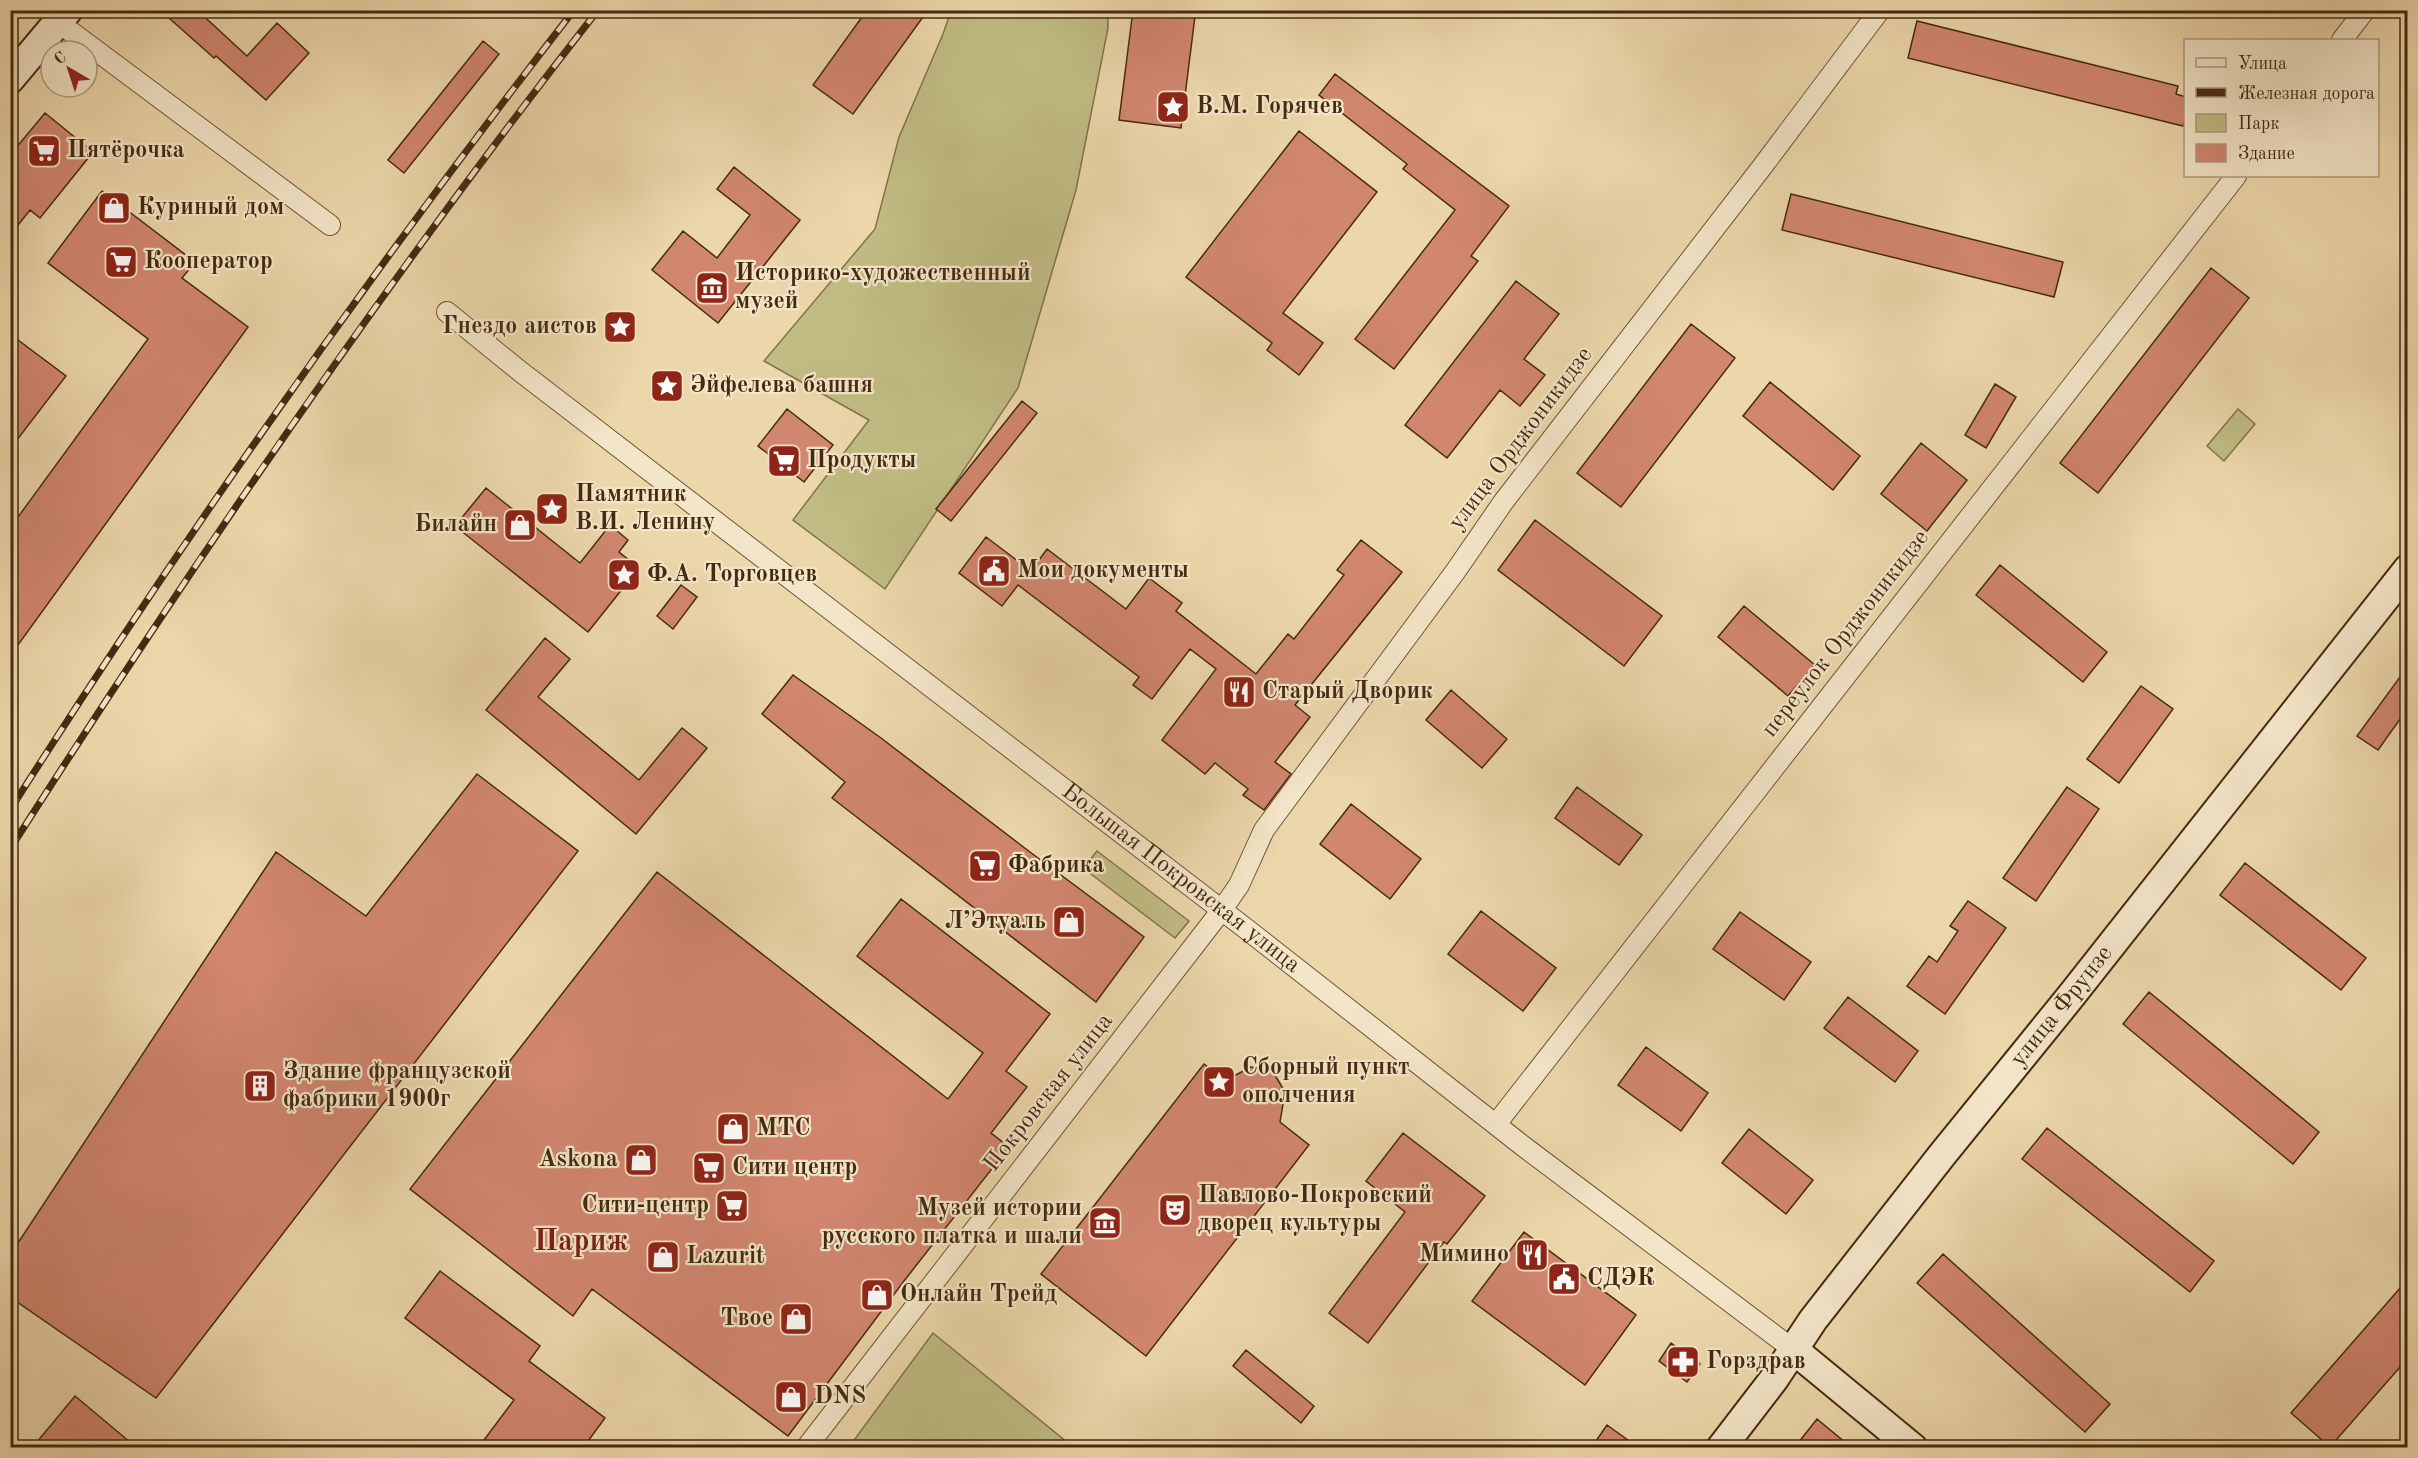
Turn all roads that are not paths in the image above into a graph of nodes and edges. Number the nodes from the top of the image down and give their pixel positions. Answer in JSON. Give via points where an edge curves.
{"nodes":[{"id":1,"x":1880,"y":10,"type":"edge"},
{"id":2,"x":2365,"y":10,"type":"edge"},
{"id":3,"x":57,"y":14,"type":"edge"},
{"id":4,"x":2343,"y":39,"type":"edge"},
{"id":5,"x":10,"y":79,"type":"edge"},
{"id":6,"x":2235,"y":177,"type":"edge"},
{"id":7,"x":330,"y":225,"type":"dead end"},
{"id":8,"x":447,"y":312,"type":"dead end"},
{"id":9,"x":2408,"y":569,"type":"edge"},
{"id":10,"x":1221,"y":910,"type":"junction"},
{"id":11,"x":1496,"y":1124,"type":"junction"},
{"id":12,"x":1794,"y":1350,"type":"junction"},
{"id":13,"x":806,"y":1448,"type":"edge"},
{"id":14,"x":1721,"y":1448,"type":"edge"},
{"id":15,"x":1913,"y":1448,"type":"edge"}],
"edges":[{"from":1,"to":10,"type":"street","name":"улица Орджоникидзе","via":[[1504,501],[1264,830],[1239,885]]},
{"from":2,"to":4,"type":"street"},
{"from":3,"to":5,"type":"main road"},
{"from":3,"to":7,"type":"street"},
{"from":6,"to":11,"type":"street","name":"переулок Орджоникидзе"},
{"from":8,"to":10,"type":"street","name":"Большая Покровская улица"},
{"from":9,"to":12,"type":"main road","name":"улица Фрунзе","via":[[1813,1320]]},
{"from":10,"to":11,"type":"street","name":"Большая Покровская улица"},
{"from":10,"to":13,"type":"street","name":"Покровская улица"},
{"from":11,"to":12,"type":"street","name":"Большая Покровская улица"},
{"from":12,"to":14,"type":"main road","name":"улица Фрунзе"},
{"from":12,"to":15,"type":"main road","name":"Большая Покровская улица"}]}
